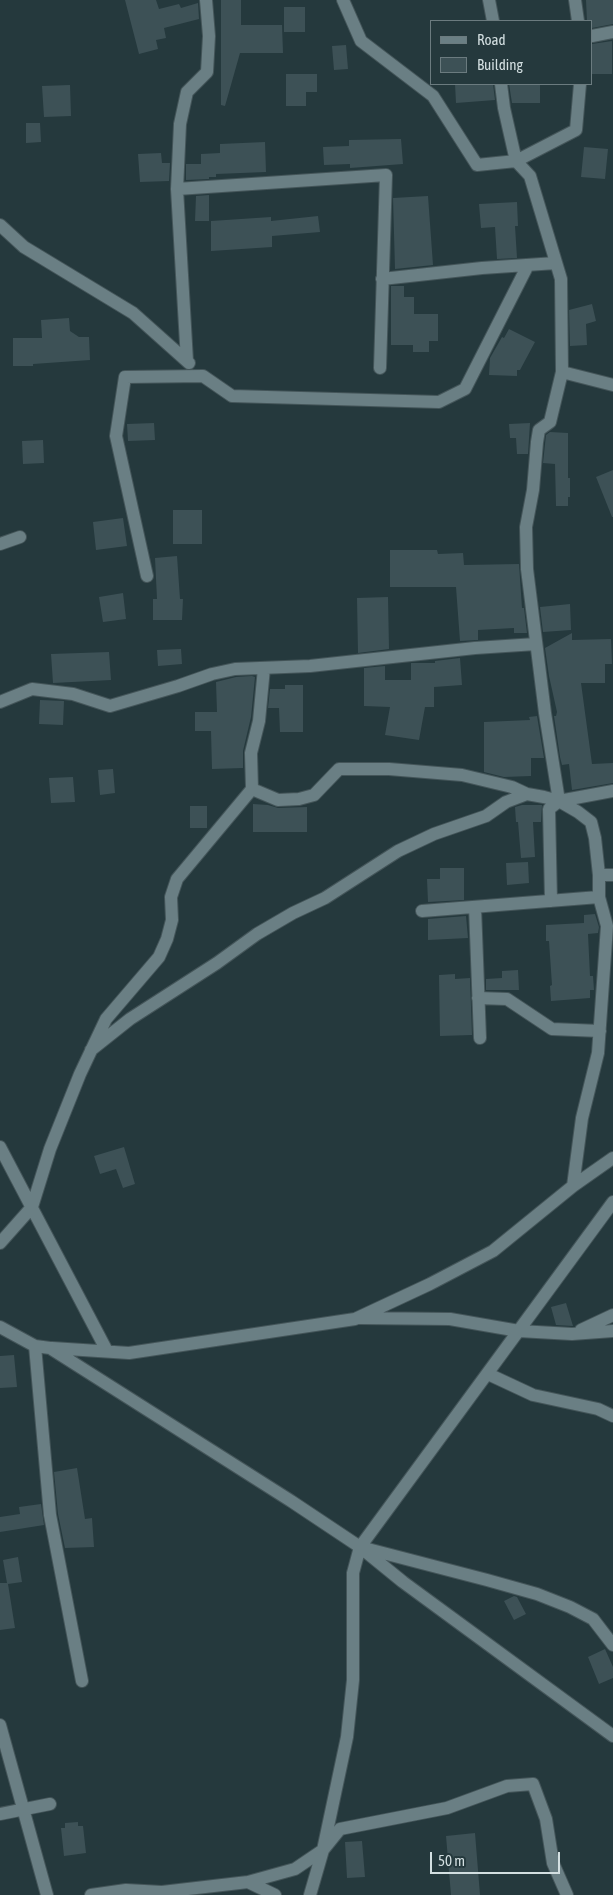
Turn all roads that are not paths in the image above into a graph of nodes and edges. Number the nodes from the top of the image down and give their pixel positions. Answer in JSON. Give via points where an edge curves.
{"nodes":[{"id":1,"x":206,"y":0,"type":"edge"},
{"id":2,"x":343,"y":0,"type":"edge"},
{"id":3,"x":489,"y":0,"type":"edge"},
{"id":4,"x":575,"y":0,"type":"edge"},
{"id":5,"x":493,"y":20,"type":"edge"},
{"id":6,"x":578,"y":20,"type":"edge"},
{"id":7,"x":613,"y":32,"type":"edge"},
{"id":8,"x":593,"y":36,"type":"edge"},
{"id":9,"x":500,"y":85,"type":"edge"},
{"id":10,"x":580,"y":85,"type":"edge"},
{"id":11,"x":516,"y":161,"type":"junction"},
{"id":12,"x":177,"y":190,"type":"junction"},
{"id":13,"x":0,"y":225,"type":"edge"},
{"id":14,"x":556,"y":263,"type":"junction"},
{"id":15,"x":528,"y":265,"type":"junction"},
{"id":16,"x":382,"y":279,"type":"junction"},
{"id":17,"x":186,"y":361,"type":"junction"},
{"id":18,"x":380,"y":368,"type":"dead end"},
{"id":19,"x":562,"y":372,"type":"junction"},
{"id":20,"x":204,"y":376,"type":"junction"},
{"id":21,"x":613,"y":385,"type":"edge"},
{"id":22,"x":20,"y":537,"type":"dead end"},
{"id":23,"x":0,"y":544,"type":"edge"},
{"id":24,"x":147,"y":576,"type":"dead end"},
{"id":25,"x":536,"y":644,"type":"junction"},
{"id":26,"x":264,"y":668,"type":"junction"},
{"id":27,"x":0,"y":702,"type":"edge"},
{"id":28,"x":252,"y":789,"type":"junction"},
{"id":29,"x":613,"y":790,"type":"edge"},
{"id":30,"x":527,"y":794,"type":"junction"},
{"id":31,"x":559,"y":801,"type":"junction"},
{"id":32,"x":599,"y":874,"type":"junction"},
{"id":33,"x":613,"y":875,"type":"edge"},
{"id":34,"x":599,"y":897,"type":"junction"},
{"id":35,"x":551,"y":901,"type":"junction"},
{"id":36,"x":474,"y":907,"type":"junction"},
{"id":37,"x":422,"y":911,"type":"dead end"},
{"id":38,"x":478,"y":998,"type":"junction"},
{"id":39,"x":600,"y":1031,"type":"junction"},
{"id":40,"x":480,"y":1038,"type":"dead end"},
{"id":41,"x":92,"y":1050,"type":"junction"},
{"id":42,"x":0,"y":1147,"type":"edge"},
{"id":43,"x":613,"y":1158,"type":"edge"},
{"id":44,"x":573,"y":1186,"type":"junction"},
{"id":45,"x":613,"y":1202,"type":"edge"},
{"id":46,"x":32,"y":1207,"type":"junction"},
{"id":47,"x":0,"y":1244,"type":"edge"},
{"id":48,"x":613,"y":1316,"type":"edge"},
{"id":49,"x":355,"y":1319,"type":"junction"},
{"id":50,"x":0,"y":1327,"type":"edge"},
{"id":51,"x":519,"y":1331,"type":"junction"},
{"id":52,"x":613,"y":1331,"type":"edge"},
{"id":53,"x":572,"y":1334,"type":"junction"},
{"id":54,"x":35,"y":1346,"type":"junction"},
{"id":55,"x":50,"y":1348,"type":"junction"},
{"id":56,"x":107,"y":1352,"type":"junction"},
{"id":57,"x":488,"y":1374,"type":"junction"},
{"id":58,"x":613,"y":1416,"type":"edge"},
{"id":59,"x":360,"y":1547,"type":"junction"},
{"id":60,"x":613,"y":1645,"type":"edge"},
{"id":61,"x":82,"y":1681,"type":"dead end"},
{"id":62,"x":0,"y":1725,"type":"edge"},
{"id":63,"x":613,"y":1736,"type":"edge"},
{"id":64,"x":50,"y":1804,"type":"dead end"},
{"id":65,"x":23,"y":1810,"type":"junction"},
{"id":66,"x":0,"y":1814,"type":"edge"},
{"id":67,"x":324,"y":1850,"type":"junction"},
{"id":68,"x":248,"y":1882,"type":"junction"},
{"id":69,"x":47,"y":1895,"type":"edge"},
{"id":70,"x":91,"y":1895,"type":"edge"},
{"id":71,"x":275,"y":1895,"type":"edge"},
{"id":72,"x":310,"y":1895,"type":"edge"},
{"id":73,"x":567,"y":1895,"type":"edge"}],
"edges":[{"from":1,"to":12,"type":"street","via":[[207,72],[187,92],[180,124]]},
{"from":2,"to":11,"type":"street","via":[[361,41],[434,96],[477,165]]},
{"from":3,"to":5,"type":"street"},
{"from":4,"to":6,"type":"street"},
{"from":7,"to":8,"type":"street"},
{"from":9,"to":11,"type":"street"},
{"from":10,"to":11,"type":"street","via":[[576,130]]},
{"from":11,"to":14,"type":"street","via":[[530,176]]},
{"from":12,"to":16,"type":"street","via":[[386,175]]},
{"from":12,"to":17,"type":"street"},
{"from":13,"to":17,"type":"street","via":[[24,247],[133,313]]},
{"from":14,"to":15,"type":"street"},
{"from":14,"to":19,"type":"street","via":[[561,279]]},
{"from":15,"to":16,"type":"street"},
{"from":15,"to":20,"type":"street","via":[[465,390],[439,402],[232,396]]},
{"from":16,"to":18,"type":"street"},
{"from":17,"to":20,"type":"street"},
{"from":19,"to":21,"type":"street"},
{"from":19,"to":25,"type":"street","via":[[550,422],[539,430],[526,527],[527,569]]},
{"from":20,"to":24,"type":"street","via":[[125,377],[116,436]]},
{"from":22,"to":23,"type":"street"},
{"from":25,"to":26,"type":"street"},
{"from":25,"to":31,"type":"street"},
{"from":26,"to":27,"type":"street","via":[[212,674],[110,706],[73,694],[32,689]]},
{"from":26,"to":28,"type":"street","via":[[259,721],[251,753]]},
{"from":28,"to":30,"type":"street","via":[[278,800],[299,799],[314,795],[339,769],[388,769],[462,775],[512,787]]},
{"from":28,"to":41,"type":"street","via":[[177,878],[171,897],[172,920],[159,957],[106,1019]]},
{"from":29,"to":31,"type":"street"},
{"from":30,"to":31,"type":"street"},
{"from":30,"to":41,"type":"street","via":[[506,802],[486,816],[398,850],[325,898],[257,934],[130,1019]]},
{"from":31,"to":32,"type":"street","via":[[591,822]]},
{"from":31,"to":35,"type":"street","via":[[550,809]]},
{"from":32,"to":33,"type":"street"},
{"from":32,"to":34,"type":"street"},
{"from":34,"to":35,"type":"street"},
{"from":34,"to":39,"type":"street","via":[[607,926]]},
{"from":35,"to":36,"type":"street"},
{"from":36,"to":37,"type":"street"},
{"from":36,"to":38,"type":"street"},
{"from":38,"to":39,"type":"street","via":[[507,999],[552,1029]]},
{"from":38,"to":40,"type":"street"},
{"from":39,"to":44,"type":"street","via":[[582,1118]]},
{"from":41,"to":46,"type":"street","via":[[50,1149]]},
{"from":42,"to":46,"type":"street"},
{"from":43,"to":44,"type":"street"},
{"from":44,"to":49,"type":"street","via":[[493,1251]]},
{"from":45,"to":51,"type":"street"},
{"from":46,"to":47,"type":"street"},
{"from":46,"to":56,"type":"street"},
{"from":48,"to":53,"type":"street"},
{"from":49,"to":51,"type":"street","via":[[450,1319]]},
{"from":49,"to":56,"type":"street","via":[[129,1353]]},
{"from":50,"to":54,"type":"street"},
{"from":51,"to":53,"type":"street"},
{"from":51,"to":57,"type":"street"},
{"from":52,"to":53,"type":"street"},
{"from":54,"to":55,"type":"street"},
{"from":54,"to":61,"type":"street","via":[[50,1515]]},
{"from":55,"to":56,"type":"street"},
{"from":55,"to":59,"type":"street"},
{"from":57,"to":58,"type":"street","via":[[532,1395],[598,1409]]},
{"from":57,"to":59,"type":"street"},
{"from":59,"to":60,"type":"street","via":[[537,1594],[570,1606],[593,1619]]},
{"from":59,"to":63,"type":"street"},
{"from":59,"to":67,"type":"street","via":[[353,1573],[353,1680],[347,1737]]},
{"from":62,"to":65,"type":"street"},
{"from":64,"to":65,"type":"street"},
{"from":65,"to":66,"type":"street"},
{"from":65,"to":69,"type":"street"},
{"from":67,"to":68,"type":"street","via":[[295,1869]]},
{"from":67,"to":72,"type":"street"},
{"from":67,"to":73,"type":"street","via":[[340,1829],[447,1808],[507,1786],[533,1784],[546,1820],[553,1863]]},
{"from":68,"to":70,"type":"street","via":[[162,1892],[126,1890]]},
{"from":68,"to":71,"type":"street"}]}
